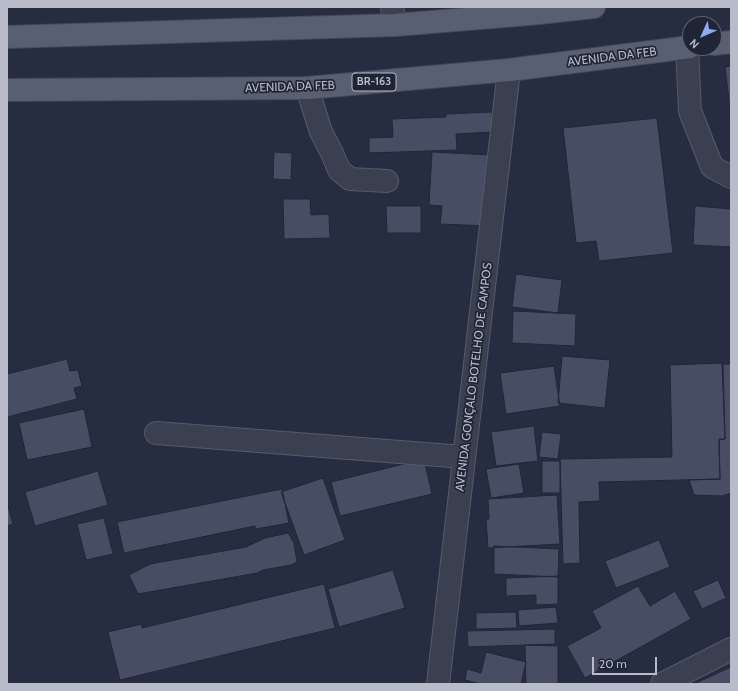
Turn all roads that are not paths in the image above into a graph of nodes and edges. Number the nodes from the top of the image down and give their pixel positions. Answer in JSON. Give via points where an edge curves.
{"nodes":[{"id":1,"x":594,"y":7,"type":"edge"},
{"id":2,"x":529,"y":11,"type":"edge"},
{"id":3,"x":393,"y":16,"type":"edge"},
{"id":4,"x":7,"y":37,"type":"edge"},
{"id":5,"x":682,"y":49,"type":"edge"},
{"id":6,"x":689,"y":56,"type":"edge"},
{"id":7,"x":509,"y":70,"type":"junction"},
{"id":8,"x":307,"y":88,"type":"junction"},
{"id":9,"x":7,"y":90,"type":"edge"},
{"id":10,"x":57,"y":90,"type":"junction"},
{"id":11,"x":7,"y":99,"type":"edge"},
{"id":12,"x":731,"y":177,"type":"edge"},
{"id":13,"x":387,"y":181,"type":"dead end"},
{"id":14,"x":156,"y":433,"type":"dead end"},
{"id":15,"x":464,"y":457,"type":"junction"},
{"id":16,"x":731,"y":649,"type":"edge"},
{"id":17,"x":438,"y":684,"type":"edge"},
{"id":18,"x":662,"y":684,"type":"edge"}],
"edges":[{"from":1,"to":2,"type":"main road"},
{"from":2,"to":3,"type":"main road"},
{"from":3,"to":4,"type":"main road"},
{"from":5,"to":7,"type":"main road","name":"AVENIDA DA FEB","number":"BR-163"},
{"from":6,"to":12,"type":"street","via":[[690,111],[712,166]]},
{"from":7,"to":8,"type":"main road","name":"AVENIDA DA FEB","number":"BR-163"},
{"from":7,"to":15,"type":"street","name":"AVENIDA GONÇALO BOTELHO DE CAMPOS"},
{"from":8,"to":10,"type":"main road","name":"AVENIDA DA FEB","number":"BR-163"},
{"from":8,"to":13,"type":"street","via":[[321,132],[339,170],[350,179]]},
{"from":9,"to":10,"type":"main road","name":"AVENIDA DA FEB"},
{"from":10,"to":11,"type":"main road","number":"BR-163"},
{"from":14,"to":15,"type":"street"},
{"from":15,"to":17,"type":"street","name":"AVENIDA GONÇALO BOTELHO DE CAMPOS"},
{"from":16,"to":18,"type":"street"}]}
